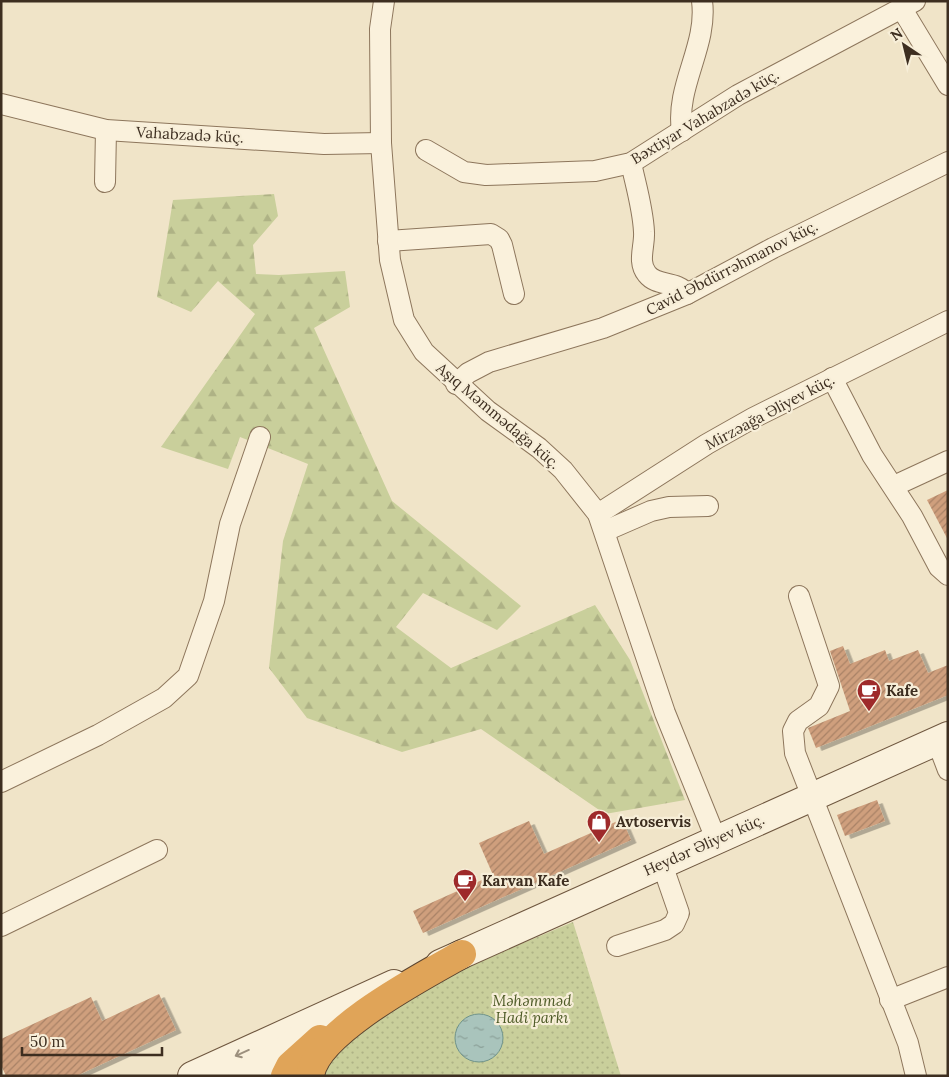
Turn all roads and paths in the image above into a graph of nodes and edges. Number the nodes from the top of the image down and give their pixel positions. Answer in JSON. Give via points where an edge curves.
{"nodes":[{"id":1,"x":384,"y":1,"type":"edge"},
{"id":2,"x":702,"y":1,"type":"edge"},
{"id":3,"x":908,"y":5,"type":"edge"},
{"id":4,"x":948,"y":85,"type":"edge"},
{"id":5,"x":1,"y":104,"type":"edge"},
{"id":6,"x":106,"y":130,"type":"junction"},
{"id":7,"x":682,"y":131,"type":"junction"},
{"id":8,"x":381,"y":143,"type":"junction"},
{"id":9,"x":426,"y":150,"type":"dead end"},
{"id":10,"x":948,"y":162,"type":"edge"},
{"id":11,"x":631,"y":163,"type":"junction"},
{"id":12,"x":105,"y":182,"type":"dead end"},
{"id":13,"x":388,"y":241,"type":"junction"},
{"id":14,"x":514,"y":294,"type":"dead end"},
{"id":15,"x":687,"y":294,"type":"junction"},
{"id":16,"x":948,"y":321,"type":"edge"},
{"id":17,"x":832,"y":378,"type":"junction"},
{"id":18,"x":456,"y":384,"type":"junction"},
{"id":19,"x":260,"y":437,"type":"dead end"},
{"id":20,"x":948,"y":461,"type":"edge"},
{"id":21,"x":894,"y":486,"type":"junction"},
{"id":22,"x":708,"y":506,"type":"dead end"},
{"id":23,"x":602,"y":523,"type":"junction"},
{"id":24,"x":948,"y":575,"type":"edge"},
{"id":25,"x":800,"y":596,"type":"dead end"},
{"id":26,"x":942,"y":739,"type":"edge"},
{"id":27,"x":948,"y":770,"type":"edge"},
{"id":28,"x":1,"y":782,"type":"edge"},
{"id":29,"x":810,"y":797,"type":"junction"},
{"id":30,"x":716,"y":839,"type":"junction"},
{"id":31,"x":157,"y":850,"type":"dead end"},
{"id":32,"x":662,"y":864,"type":"junction"},
{"id":33,"x":1,"y":926,"type":"edge"},
{"id":34,"x":617,"y":946,"type":"dead end"},
{"id":35,"x":462,"y":954,"type":"junction"},
{"id":36,"x":948,"y":977,"type":"edge"},
{"id":37,"x":388,"y":998,"type":"junction"},
{"id":38,"x":358,"y":1000,"type":"junction"},
{"id":39,"x":890,"y":1000,"type":"junction"},
{"id":40,"x":192,"y":1076,"type":"edge"},
{"id":41,"x":242,"y":1076,"type":"edge"},
{"id":42,"x":285,"y":1076,"type":"edge"},
{"id":43,"x":310,"y":1076,"type":"edge"},
{"id":44,"x":916,"y":1076,"type":"edge"}],
"edges":[{"from":1,"to":8,"type":"street","name":"Aşıq Məmmədağa küç.","via":[[380,29]]},
{"from":2,"to":7,"type":"street","via":[[702,32],[679,116]]},
{"from":3,"to":4,"type":"street"},
{"from":3,"to":7,"type":"street","name":"Bəxtiyar Vahabzadə küç.","via":[[738,95]]},
{"from":5,"to":6,"type":"street","name":"Vahabzadə küç."},
{"from":6,"to":8,"type":"street","name":"Vahabzadə küç.","via":[[324,144]]},
{"from":6,"to":12,"type":"street"},
{"from":7,"to":11,"type":"street","name":"Bəxtiyar Vahabzadə küç."},
{"from":8,"to":13,"type":"street","name":"Aşıq Məmmədağa küç."},
{"from":9,"to":11,"type":"street","name":"Bəxtiyar Vahabzadə küç.","via":[[464,172],[486,175],[595,171]]},
{"from":10,"to":15,"type":"street","name":"Cavid Əbdürrəhmanov küç."},
{"from":11,"to":15,"type":"street","via":[[644,234],[641,262],[647,274],[682,287]]},
{"from":13,"to":14,"type":"street","via":[[491,234],[502,245]]},
{"from":13,"to":18,"type":"street","name":"Aşıq Məmmədağa küç.","via":[[397,295],[407,327],[424,352]]},
{"from":15,"to":18,"type":"street","name":"Cavid Əbdürrəhmanov küç.","via":[[603,328],[489,362],[468,372]]},
{"from":16,"to":17,"type":"street","name":"Mirzəağa Əliyev küç."},
{"from":17,"to":21,"type":"street","via":[[862,438]]},
{"from":17,"to":23,"type":"street","name":"Mirzəağa Əliyev küç.","via":[[707,444]]},
{"from":18,"to":23,"type":"street","name":"Aşıq Məmmədağa küç.","via":[[545,454],[573,482]]},
{"from":19,"to":28,"type":"street","via":[[230,524],[214,601],[188,676],[164,698],[98,736]]},
{"from":20,"to":21,"type":"street"},
{"from":21,"to":24,"type":"street","via":[[939,567]]},
{"from":22,"to":23,"type":"street","via":[[669,507]]},
{"from":23,"to":30,"type":"street","name":"Aşıq Məmmədağa küç.","via":[[665,713]]},
{"from":25,"to":29,"type":"street","via":[[829,686],[819,706],[798,721],[793,731],[795,753]]},
{"from":26,"to":27,"type":"street"},
{"from":26,"to":29,"type":"main road","name":"Heydər Əliyev küç."},
{"from":29,"to":30,"type":"main road","name":"Heydər Əliyev küç."},
{"from":29,"to":39,"type":"street"},
{"from":30,"to":32,"type":"main road","name":"Heydər Əliyev küç."},
{"from":31,"to":33,"type":"street"},
{"from":32,"to":34,"type":"street","via":[[679,913],[674,924]]},
{"from":32,"to":35,"type":"main road","name":"Heydər Əliyev küç."},
{"from":35,"to":37,"type":"highway"},
{"from":35,"to":38,"type":"main road","name":"Heydər Əliyev küç."},
{"from":36,"to":39,"type":"street"},
{"from":37,"to":42,"type":"highway","via":[[319,1039],[290,1066]]},
{"from":37,"to":43,"type":"highway","via":[[330,1042],[318,1055]]},
{"from":38,"to":40,"type":"main road","one_way":true},
{"from":38,"to":41,"type":"main road","via":[[269,1062]]},
{"from":39,"to":44,"type":"street","via":[[908,1043]]}]}
